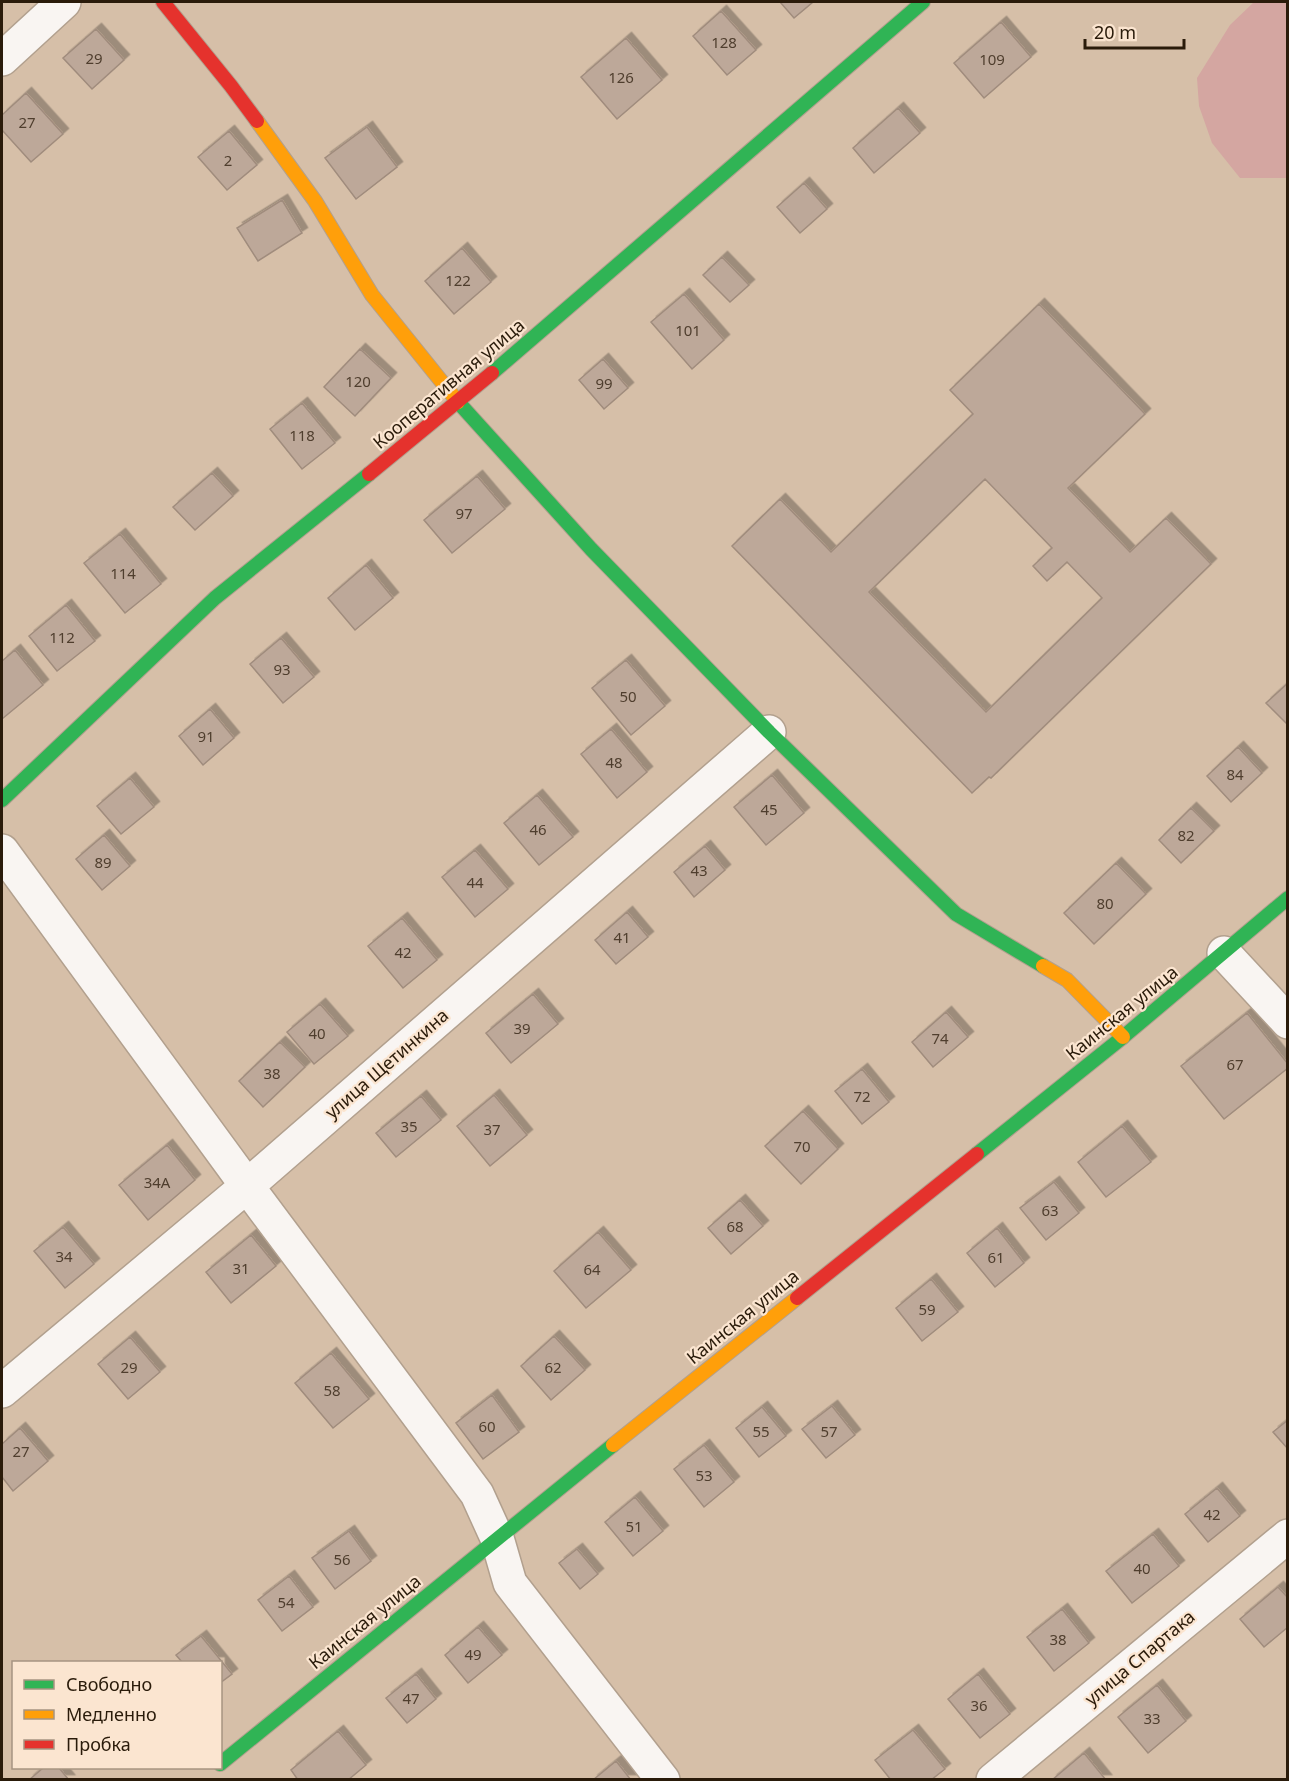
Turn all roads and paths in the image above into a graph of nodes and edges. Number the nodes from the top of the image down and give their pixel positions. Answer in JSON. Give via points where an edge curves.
{"nodes":[{"id":1,"x":64,"y":2,"type":"edge"},
{"id":2,"x":163,"y":2,"type":"edge"},
{"id":3,"x":923,"y":2,"type":"edge"},
{"id":4,"x":2,"y":59,"type":"edge"},
{"id":5,"x":458,"y":402,"type":"junction"},
{"id":6,"x":769,"y":732,"type":"junction"},
{"id":7,"x":2,"y":800,"type":"edge"},
{"id":8,"x":2,"y":851,"type":"edge"},
{"id":9,"x":1287,"y":898,"type":"edge"},
{"id":10,"x":1224,"y":953,"type":"junction"},
{"id":11,"x":1287,"y":1022,"type":"edge"},
{"id":12,"x":1123,"y":1037,"type":"junction"},
{"id":13,"x":247,"y":1186,"type":"junction"},
{"id":14,"x":2,"y":1390,"type":"edge"},
{"id":15,"x":1287,"y":1536,"type":"edge"},
{"id":16,"x":497,"y":1538,"type":"junction"},
{"id":17,"x":222,"y":1762,"type":"edge"},
{"id":18,"x":663,"y":1779,"type":"edge"},
{"id":19,"x":993,"y":1779,"type":"edge"}],
"edges":[{"from":1,"to":4,"type":"street"},
{"from":2,"to":5,"type":"street","via":[[231,86],[315,201],[372,295]]},
{"from":3,"to":5,"type":"street","name":"Кооперативная улица"},
{"from":5,"to":6,"type":"street","via":[[591,549]]},
{"from":5,"to":7,"type":"street","name":"Кооперативная улица","via":[[215,598]]},
{"from":6,"to":12,"type":"street","via":[[956,914],[1067,980]]},
{"from":6,"to":13,"type":"street","name":"улица Щетинкина"},
{"from":8,"to":13,"type":"street"},
{"from":9,"to":10,"type":"street","name":"Каинская улица"},
{"from":10,"to":11,"type":"street"},
{"from":10,"to":12,"type":"street","name":"Каинская улица"},
{"from":12,"to":16,"type":"street","name":"Каинская улица"},
{"from":13,"to":14,"type":"street","name":"улица Щетинкина"},
{"from":13,"to":16,"type":"street","via":[[477,1494]]},
{"from":15,"to":19,"type":"street","name":"улица Спартака"},
{"from":16,"to":17,"type":"street","name":"Каинская улица"},
{"from":16,"to":18,"type":"street","via":[[510,1582]]}]}
